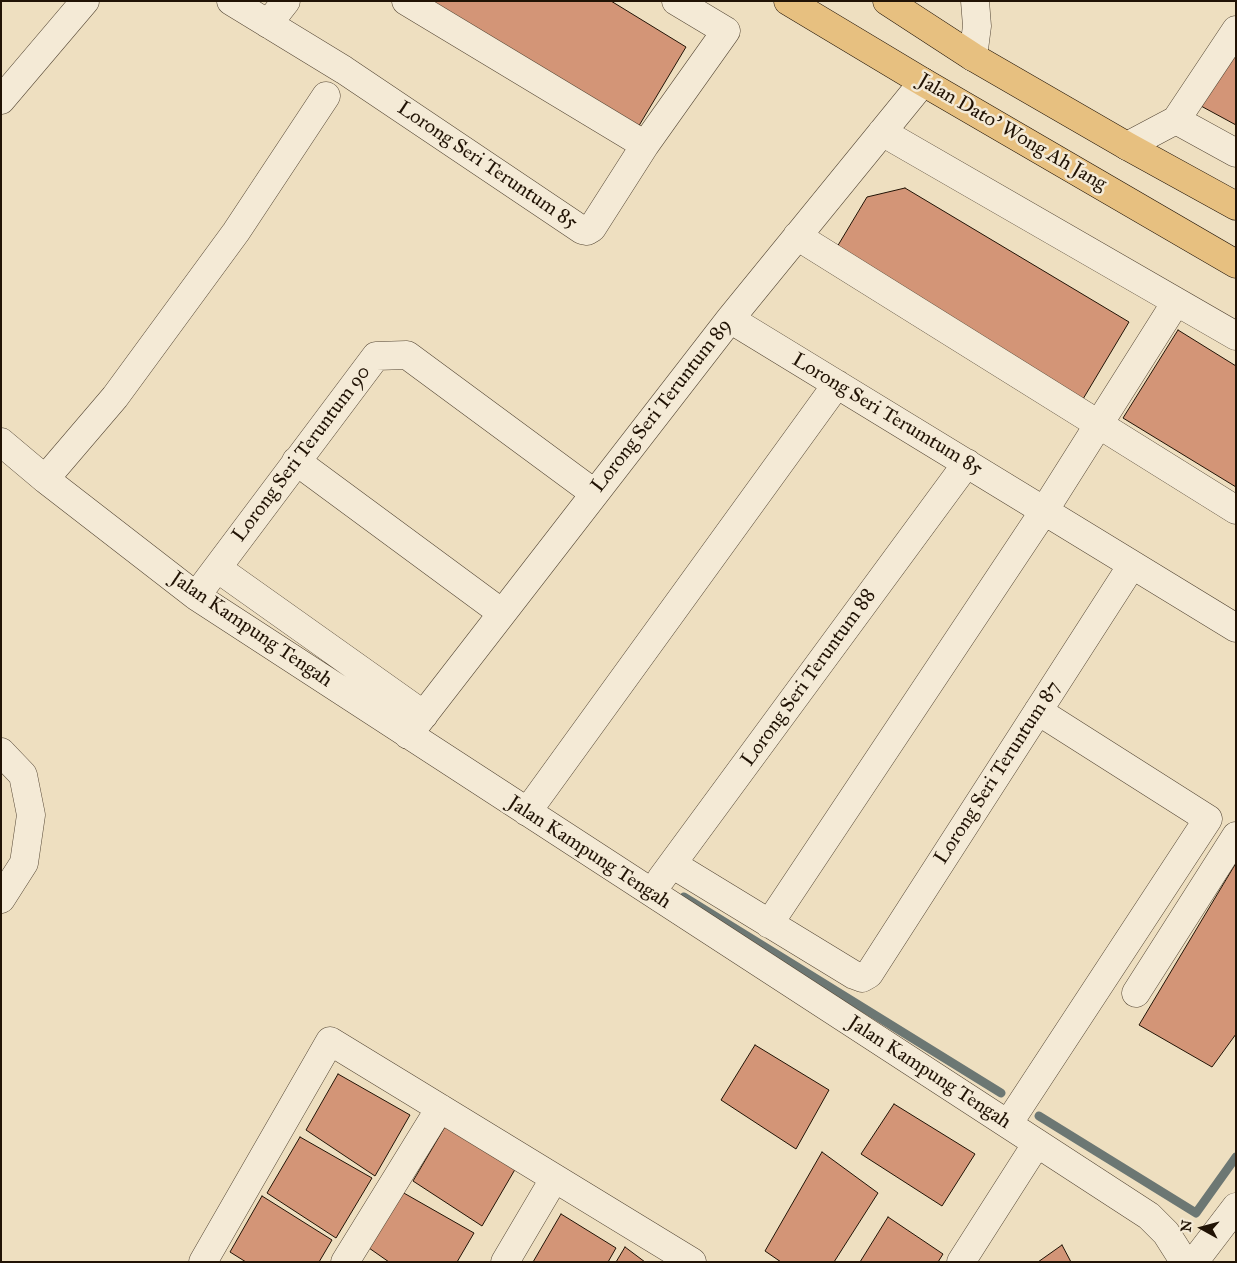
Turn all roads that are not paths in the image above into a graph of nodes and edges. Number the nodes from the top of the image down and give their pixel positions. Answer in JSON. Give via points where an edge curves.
{"nodes":[{"id":1,"x":85,"y":1,"type":"edge"},
{"id":2,"x":231,"y":1,"type":"edge"},
{"id":3,"x":286,"y":1,"type":"edge"},
{"id":4,"x":406,"y":1,"type":"edge"},
{"id":5,"x":676,"y":1,"type":"edge"},
{"id":6,"x":788,"y":1,"type":"edge"},
{"id":7,"x":886,"y":1,"type":"edge"},
{"id":8,"x":975,"y":1,"type":"edge"},
{"id":9,"x":268,"y":24,"type":"junction"},
{"id":10,"x":1236,"y":30,"type":"edge"},
{"id":11,"x":973,"y":56,"type":"junction"},
{"id":12,"x":924,"y":82,"type":"junction"},
{"id":13,"x":326,"y":96,"type":"dead end"},
{"id":14,"x":1,"y":100,"type":"edge"},
{"id":15,"x":1176,"y":120,"type":"junction"},
{"id":16,"x":882,"y":132,"type":"junction"},
{"id":17,"x":645,"y":145,"type":"junction"},
{"id":18,"x":1127,"y":146,"type":"junction"},
{"id":19,"x":1236,"y":153,"type":"edge"},
{"id":20,"x":1236,"y":206,"type":"edge"},
{"id":21,"x":797,"y":236,"type":"junction"},
{"id":22,"x":1236,"y":264,"type":"edge"},
{"id":23,"x":1176,"y":302,"type":"junction"},
{"id":24,"x":730,"y":319,"type":"junction"},
{"id":25,"x":1236,"y":336,"type":"edge"},
{"id":26,"x":837,"y":384,"type":"junction"},
{"id":27,"x":1098,"y":424,"type":"junction"},
{"id":28,"x":1,"y":442,"type":"edge"},
{"id":29,"x":296,"y":461,"type":"junction"},
{"id":30,"x":967,"y":464,"type":"junction"},
{"id":31,"x":45,"y":479,"type":"junction"},
{"id":32,"x":594,"y":494,"type":"junction"},
{"id":33,"x":1044,"y":510,"type":"junction"},
{"id":34,"x":1236,"y":510,"type":"edge"},
{"id":35,"x":1132,"y":564,"type":"junction"},
{"id":36,"x":217,"y":568,"type":"junction"},
{"id":37,"x":196,"y":596,"type":"junction"},
{"id":38,"x":502,"y":613,"type":"junction"},
{"id":39,"x":1236,"y":628,"type":"edge"},
{"id":40,"x":1038,"y":711,"type":"junction"},
{"id":41,"x":416,"y":725,"type":"junction"},
{"id":42,"x":1,"y":752,"type":"edge"},
{"id":43,"x":526,"y":812,"type":"junction"},
{"id":44,"x":1236,"y":836,"type":"edge"},
{"id":45,"x":672,"y":864,"type":"junction"},
{"id":46,"x":651,"y":893,"type":"junction"},
{"id":47,"x":1,"y":899,"type":"edge"},
{"id":48,"x":769,"y":924,"type":"junction"},
{"id":49,"x":1136,"y":994,"type":"dead end"},
{"id":50,"x":440,"y":1108,"type":"junction"},
{"id":51,"x":1008,"y":1124,"type":"junction"},
{"id":52,"x":1037,"y":1143,"type":"junction"},
{"id":53,"x":554,"y":1179,"type":"junction"},
{"id":54,"x":1236,"y":1207,"type":"edge"},
{"id":55,"x":1187,"y":1259,"type":"edge"},
{"id":56,"x":204,"y":1262,"type":"edge"},
{"id":57,"x":345,"y":1262,"type":"edge"},
{"id":58,"x":505,"y":1262,"type":"edge"},
{"id":59,"x":692,"y":1262,"type":"edge"},
{"id":60,"x":961,"y":1262,"type":"edge"}],
"edges":[{"from":1,"to":14,"type":"street"},
{"from":2,"to":9,"type":"street","name":"Lorong Seri Teruntum 85"},
{"from":3,"to":9,"type":"street"},
{"from":4,"to":17,"type":"street"},
{"from":5,"to":17,"type":"street","name":"Lorong Seri Teruntum 85","via":[[726,31]]},
{"from":6,"to":12,"type":"main road","name":"Jalan Dato' Wong Ah Jang"},
{"from":7,"to":11,"type":"main road"},
{"from":8,"to":11,"type":"street","via":[[978,8]]},
{"from":9,"to":17,"type":"street","name":"Lorong Seri Teruntum 85","via":[[344,70],[582,230],[592,228]]},
{"from":10,"to":15,"type":"street"},
{"from":11,"to":18,"type":"main road"},
{"from":12,"to":16,"type":"street","name":"Lorong Seri Teruntum 89"},
{"from":12,"to":22,"type":"main road","name":"Jalan Dato' Wong Ah Jang"},
{"from":13,"to":31,"type":"street","via":[[196,287],[115,397]]},
{"from":15,"to":18,"type":"street"},
{"from":15,"to":19,"type":"street"},
{"from":16,"to":21,"type":"street","name":"Lorong Seri Teruntum 89"},
{"from":16,"to":23,"type":"street"},
{"from":18,"to":20,"type":"main road"},
{"from":21,"to":24,"type":"street","name":"Lorong Seri Teruntum 89"},
{"from":21,"to":27,"type":"street"},
{"from":23,"to":25,"type":"street"},
{"from":23,"to":27,"type":"street"},
{"from":24,"to":26,"type":"street","name":"Lorong Seri Terumtum 85"},
{"from":24,"to":32,"type":"street","name":"Lorong Seri Teruntum 89"},
{"from":26,"to":30,"type":"street","name":"Lorong Seri Terumtum 85"},
{"from":26,"to":43,"type":"street"},
{"from":27,"to":33,"type":"street"},
{"from":27,"to":34,"type":"street"},
{"from":28,"to":31,"type":"street","name":"Jalan Kampung Tengah"},
{"from":29,"to":32,"type":"street","name":"Lorong Seri Teruntum 90","via":[[376,356],[407,355]]},
{"from":29,"to":36,"type":"street","name":"Lorong Seri Teruntum 90"},
{"from":29,"to":38,"type":"street"},
{"from":30,"to":33,"type":"street","name":"Lorong Seri Terumtum 85"},
{"from":30,"to":45,"type":"street","name":"Lorong Seri Teruntum 88"},
{"from":31,"to":37,"type":"street","name":"Jalan Kampung Tengah"},
{"from":32,"to":38,"type":"street","name":"Lorong Seri Teruntum 89"},
{"from":33,"to":35,"type":"street"},
{"from":33,"to":48,"type":"street"},
{"from":35,"to":39,"type":"street"},
{"from":35,"to":40,"type":"street","name":"Lorong Seri Teruntum 87"},
{"from":36,"to":37,"type":"street","name":"Lorong Seri Teruntum 90"},
{"from":36,"to":41,"type":"street"},
{"from":37,"to":41,"type":"street","name":"Jalan Kampung Tengah"},
{"from":38,"to":41,"type":"street","name":"Lorong Seri Teruntum 89"},
{"from":40,"to":48,"type":"street","name":"Lorong Seri Teruntum 87","via":[[869,974],[862,978],[854,975]]},
{"from":40,"to":51,"type":"street","via":[[1208,819]]},
{"from":41,"to":43,"type":"street","name":"Jalan Kampung Tengah"},
{"from":42,"to":47,"type":"street","via":[[23,775],[31,815],[24,863]]},
{"from":43,"to":46,"type":"street","name":"Jalan Kampung Tengah"},
{"from":44,"to":49,"type":"street"},
{"from":45,"to":46,"type":"street","name":"Lorong Seri Teruntum 88"},
{"from":45,"to":48,"type":"street"},
{"from":46,"to":51,"type":"street","name":"Jalan Kampung Tengah"},
{"from":50,"to":53,"type":"street"},
{"from":50,"to":56,"type":"street","via":[[330,1041]]},
{"from":50,"to":57,"type":"street"},
{"from":51,"to":52,"type":"street","name":"Jalan Kampung Tengah"},
{"from":52,"to":55,"type":"street","name":"Jalan Kampung Tengah","via":[[1149,1216]]},
{"from":52,"to":60,"type":"street"},
{"from":53,"to":58,"type":"street"},
{"from":53,"to":59,"type":"street"},
{"from":54,"to":55,"type":"street"}]}
